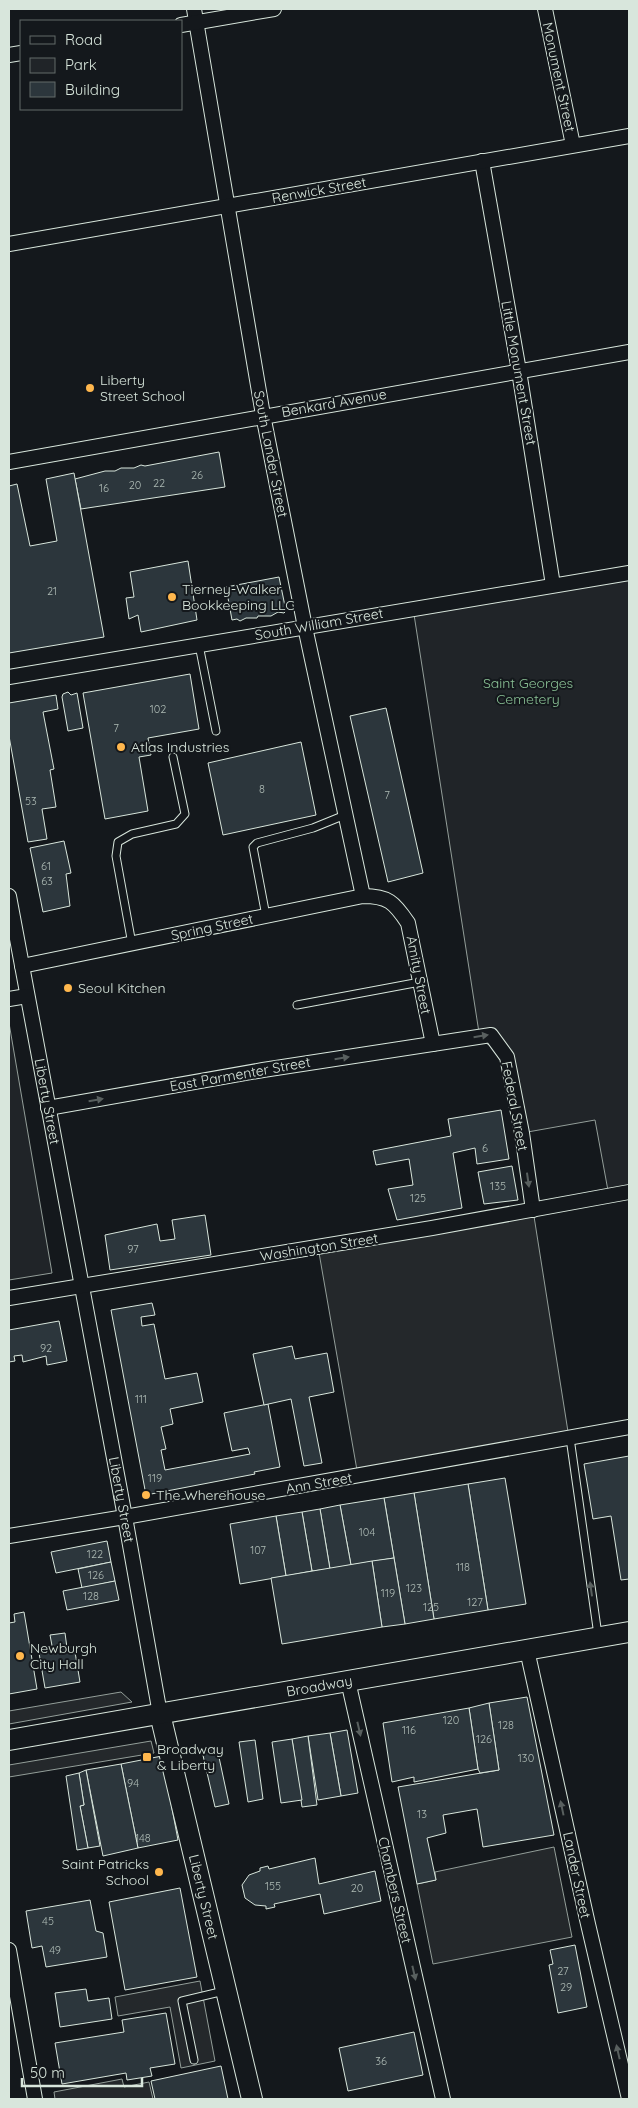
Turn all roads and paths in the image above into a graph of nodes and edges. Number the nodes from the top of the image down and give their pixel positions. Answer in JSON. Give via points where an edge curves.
{"nodes":[{"id":1,"x":274,"y":9,"type":"edge"},
{"id":2,"x":545,"y":9,"type":"edge"},
{"id":3,"x":195,"y":15,"type":"edge"},
{"id":4,"x":182,"y":24,"type":"edge"},
{"id":5,"x":629,"y":136,"type":"edge"},
{"id":6,"x":573,"y":145,"type":"junction"},
{"id":7,"x":482,"y":161,"type":"junction"},
{"id":8,"x":227,"y":206,"type":"junction"},
{"id":9,"x":9,"y":244,"type":"edge"},
{"id":10,"x":629,"y":352,"type":"edge"},
{"id":11,"x":519,"y":371,"type":"junction"},
{"id":12,"x":263,"y":415,"type":"junction"},
{"id":13,"x":9,"y":462,"type":"edge"},
{"id":14,"x":629,"y":573,"type":"edge"},
{"id":15,"x":554,"y":585,"type":"junction"},
{"id":16,"x":305,"y":627,"type":"junction"},
{"id":17,"x":199,"y":645,"type":"junction"},
{"id":18,"x":9,"y":677,"type":"edge"},
{"id":19,"x":216,"y":731,"type":"dead end"},
{"id":20,"x":173,"y":758,"type":"dead end"},
{"id":21,"x":345,"y":815,"type":"junction"},
{"id":22,"x":9,"y":896,"type":"edge"},
{"id":23,"x":363,"y":896,"type":"junction"},
{"id":24,"x":399,"y":909,"type":"joint"},
{"id":25,"x":266,"y":916,"type":"junction"},
{"id":26,"x":132,"y":944,"type":"junction"},
{"id":27,"x":22,"y":966,"type":"junction"},
{"id":28,"x":420,"y":982,"type":"junction"},
{"id":29,"x":27,"y":996,"type":"junction"},
{"id":30,"x":9,"y":999,"type":"edge"},
{"id":31,"x":297,"y":1005,"type":"dead end"},
{"id":32,"x":433,"y":1044,"type":"junction"},
{"id":33,"x":48,"y":1108,"type":"junction"},
{"id":34,"x":629,"y":1192,"type":"edge"},
{"id":35,"x":533,"y":1210,"type":"junction"},
{"id":36,"x":81,"y":1287,"type":"junction"},
{"id":37,"x":9,"y":1298,"type":"edge"},
{"id":38,"x":629,"y":1427,"type":"edge"},
{"id":39,"x":570,"y":1438,"type":"junction"},
{"id":40,"x":126,"y":1517,"type":"junction"},
{"id":41,"x":9,"y":1536,"type":"edge"},
{"id":42,"x":629,"y":1632,"type":"edge"},
{"id":43,"x":598,"y":1638,"type":"junction"},
{"id":44,"x":527,"y":1650,"type":"junction"},
{"id":45,"x":348,"y":1681,"type":"junction"},
{"id":46,"x":160,"y":1714,"type":"junction"},
{"id":47,"x":9,"y":1740,"type":"edge"},
{"id":48,"x":9,"y":1950,"type":"edge"},
{"id":49,"x":226,"y":1991,"type":"junction"},
{"id":50,"x":194,"y":2060,"type":"dead end"},
{"id":51,"x":35,"y":2099,"type":"edge"},
{"id":52,"x":252,"y":2099,"type":"edge"},
{"id":53,"x":443,"y":2099,"type":"edge"},
{"id":54,"x":629,"y":2099,"type":"edge"}],
"edges":[{"from":1,"to":3,"type":"street"},
{"from":2,"to":6,"type":"street","name":"Monument Street"},
{"from":3,"to":4,"type":"street"},
{"from":3,"to":8,"type":"street","name":"South Lander Street"},
{"from":5,"to":6,"type":"street","name":"Renwick Street"},
{"from":6,"to":7,"type":"street","name":"Renwick Street"},
{"from":7,"to":8,"type":"street","name":"Renwick Street"},
{"from":7,"to":11,"type":"street","name":"Little Monument Street"},
{"from":8,"to":9,"type":"street","name":"Renwick Street"},
{"from":8,"to":12,"type":"street","name":"South Lander Street"},
{"from":10,"to":11,"type":"street","name":"Benkard Avenue"},
{"from":11,"to":12,"type":"street","name":"Benkard Avenue"},
{"from":11,"to":15,"type":"street","name":"Little Monument Street"},
{"from":12,"to":13,"type":"street","name":"Benkard Avenue"},
{"from":12,"to":16,"type":"street","name":"South Lander Street"},
{"from":14,"to":15,"type":"street","name":"South William Street"},
{"from":15,"to":16,"type":"street","name":"South William Street"},
{"from":16,"to":17,"type":"street","name":"South William Street"},
{"from":16,"to":21,"type":"street","name":"South Lander Street"},
{"from":17,"to":18,"type":"street","name":"South William Street"},
{"from":17,"to":19,"type":"lane"},
{"from":20,"to":26,"type":"lane","via":[[185,814],[176,824],[132,834],[118,842],[116,856]]},
{"from":21,"to":23,"type":"street","name":"South Lander Street"},
{"from":21,"to":25,"type":"lane","via":[[313,828],[257,842],[253,847]]},
{"from":22,"to":27,"type":"street","name":"Liberty Street"},
{"from":23,"to":24,"type":"street","name":"Spring Street","via":[[382,896]]},
{"from":23,"to":25,"type":"street","name":"Spring Street"},
{"from":24,"to":28,"type":"street","name":"Amity Street","via":[[408,923]]},
{"from":25,"to":26,"type":"street","name":"Spring Street"},
{"from":26,"to":27,"type":"street","name":"Spring Street"},
{"from":27,"to":29,"type":"street","name":"Liberty Street"},
{"from":28,"to":31,"type":"lane"},
{"from":28,"to":32,"type":"street","name":"Amity Street"},
{"from":29,"to":30,"type":"street"},
{"from":29,"to":33,"type":"street","name":"Liberty Street"},
{"from":33,"to":32,"type":"street","name":"East Parmenter Street","one_way":true},
{"from":32,"to":35,"type":"street","name":"Federal Street","one_way":true,"via":[[491,1035],[507,1057]]},
{"from":33,"to":36,"type":"street","name":"Liberty Street"},
{"from":34,"to":35,"type":"street","name":"Washington Street"},
{"from":35,"to":36,"type":"street","name":"Washington Street"},
{"from":36,"to":37,"type":"street","name":"Washington Street"},
{"from":36,"to":40,"type":"street","name":"Liberty Street"},
{"from":38,"to":39,"type":"street","name":"Ann Street"},
{"from":39,"to":40,"type":"street","name":"Ann Street"},
{"from":43,"to":39,"type":"lane","one_way":true},
{"from":40,"to":41,"type":"street","name":"Ann Street"},
{"from":40,"to":46,"type":"street","name":"Liberty Street"},
{"from":42,"to":43,"type":"street","name":"Broadway"},
{"from":43,"to":44,"type":"street","name":"Broadway"},
{"from":44,"to":45,"type":"street","name":"Broadway"},
{"from":54,"to":44,"type":"street","name":"Lander Street","one_way":true},
{"from":45,"to":46,"type":"street","name":"Broadway"},
{"from":45,"to":53,"type":"street","name":"Chambers Street","one_way":true},
{"from":46,"to":47,"type":"street","name":"Broadway"},
{"from":46,"to":49,"type":"street","name":"Liberty Street"},
{"from":48,"to":51,"type":"street"},
{"from":49,"to":50,"type":"lane","via":[[182,2001]]},
{"from":49,"to":52,"type":"street","name":"Liberty Street"}]}
